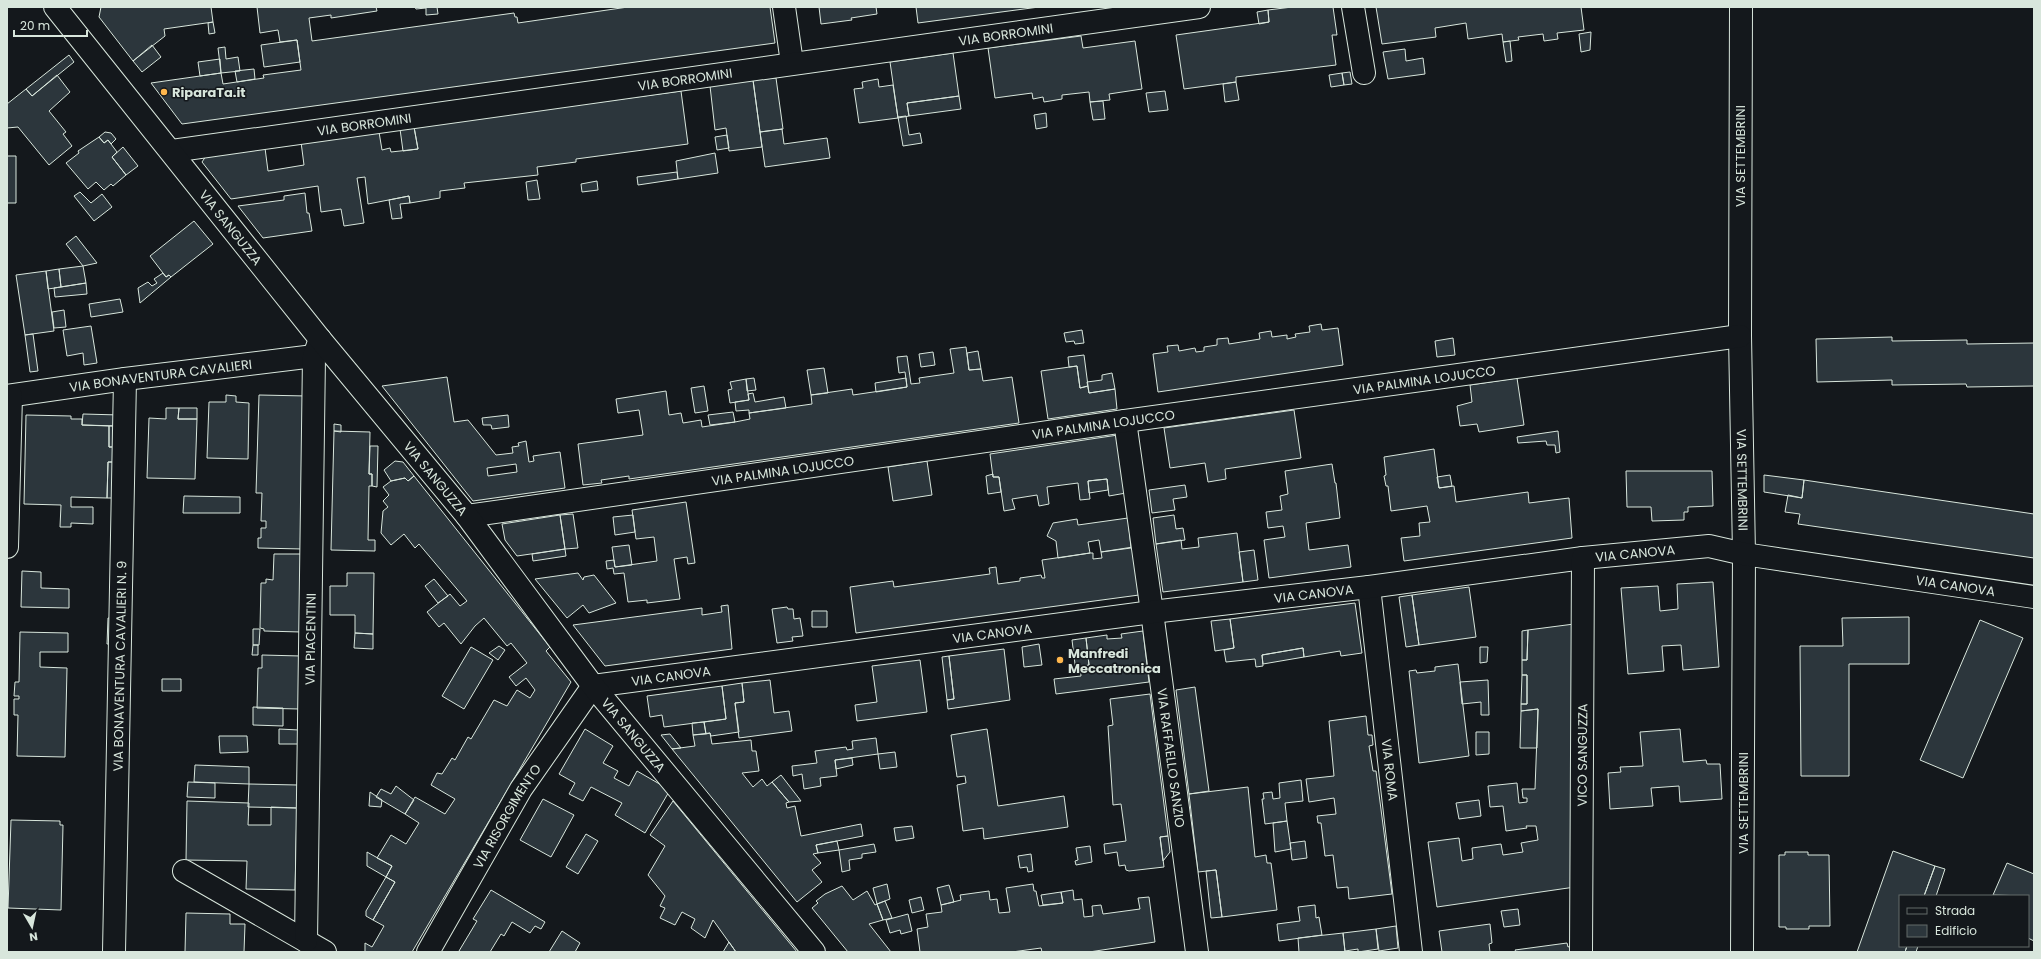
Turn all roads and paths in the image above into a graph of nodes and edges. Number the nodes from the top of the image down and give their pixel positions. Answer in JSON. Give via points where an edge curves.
{"nodes":[{"id":1,"x":55,"y":7,"type":"edge"},
{"id":2,"x":784,"y":7,"type":"edge"},
{"id":3,"x":1199,"y":7,"type":"edge"},
{"id":4,"x":1354,"y":7,"type":"edge"},
{"id":5,"x":1741,"y":7,"type":"edge"},
{"id":6,"x":792,"y":63,"type":"junction"},
{"id":7,"x":1364,"y":73,"type":"dead end"},
{"id":8,"x":172,"y":151,"type":"junction"},
{"id":9,"x":1740,"y":336,"type":"junction"},
{"id":10,"x":317,"y":348,"type":"junction"},
{"id":11,"x":125,"y":379,"type":"junction"},
{"id":12,"x":9,"y":396,"type":"edge"},
{"id":13,"x":1125,"y":421,"type":"junction"},
{"id":14,"x":467,"y":516,"type":"junction"},
{"id":15,"x":7,"y":547,"type":"edge"},
{"id":16,"x":1744,"y":554,"type":"junction"},
{"id":17,"x":1583,"y":558,"type":"junction"},
{"id":18,"x":1369,"y":588,"type":"junction"},
{"id":19,"x":2034,"y":597,"type":"edge"},
{"id":20,"x":1152,"y":612,"type":"junction"},
{"id":21,"x":593,"y":686,"type":"junction"},
{"id":22,"x":184,"y":871,"type":"dead end"},
{"id":23,"x":306,"y":941,"type":"junction"},
{"id":24,"x":114,"y":952,"type":"edge"},
{"id":25,"x":325,"y":952,"type":"edge"},
{"id":26,"x":428,"y":952,"type":"edge"},
{"id":27,"x":814,"y":952,"type":"edge"},
{"id":28,"x":1197,"y":952,"type":"edge"},
{"id":29,"x":1411,"y":952,"type":"edge"},
{"id":30,"x":1581,"y":952,"type":"edge"},
{"id":31,"x":1742,"y":952,"type":"edge"}],
"edges":[{"from":1,"to":8,"type":"street","name":"VIA SANGUZZA"},
{"from":2,"to":6,"type":"street"},
{"from":3,"to":6,"type":"street","name":"VIA BORROMINI"},
{"from":4,"to":7,"type":"street"},
{"from":5,"to":9,"type":"street","name":"VIA SETTEMBRINI"},
{"from":6,"to":8,"type":"street","name":"VIA BORROMINI"},
{"from":8,"to":10,"type":"street","name":"VIA SANGUZZA"},
{"from":9,"to":13,"type":"street","name":"VIA PALMINA LOJUCCO"},
{"from":9,"to":16,"type":"street","name":"VIA SETTEMBRINI"},
{"from":10,"to":11,"type":"street","name":"VIA BONAVENTURA CAVALIERI"},
{"from":10,"to":14,"type":"street","name":"VIA SANGUZZA"},
{"from":10,"to":23,"type":"street","name":"VIA PIACENTINI"},
{"from":11,"to":12,"type":"street","name":"VIA BONAVENTURA CAVALIERI"},
{"from":11,"to":24,"type":"street","name":"VIA BONAVENTURA CAVALIERI N. 9"},
{"from":12,"to":15,"type":"street"},
{"from":13,"to":14,"type":"street","name":"VIA PALMINA LOJUCCO"},
{"from":13,"to":20,"type":"street","name":"VIA RAFFAELLO SANZIO"},
{"from":14,"to":21,"type":"street","name":"VIA SANGUZZA"},
{"from":16,"to":17,"type":"street","name":"VIA CANOVA","via":[[1709,546]]},
{"from":16,"to":19,"type":"street","name":"VIA CANOVA"},
{"from":16,"to":31,"type":"street","name":"VIA SETTEMBRINI"},
{"from":17,"to":18,"type":"street","name":"VIA CANOVA"},
{"from":17,"to":30,"type":"street","name":"VICO SANGUZZA"},
{"from":18,"to":20,"type":"street","name":"VIA CANOVA"},
{"from":18,"to":29,"type":"street","name":"VIA ROMA"},
{"from":20,"to":21,"type":"street","name":"VIA CANOVA"},
{"from":20,"to":28,"type":"street","name":"VIA RAFFAELLO SANZIO"},
{"from":21,"to":26,"type":"street","name":"VIA RISORGIMENTO","via":[[521,789]]},
{"from":21,"to":27,"type":"street","name":"VIA SANGUZZA"},
{"from":22,"to":23,"type":"street"},
{"from":23,"to":25,"type":"street"}]}
